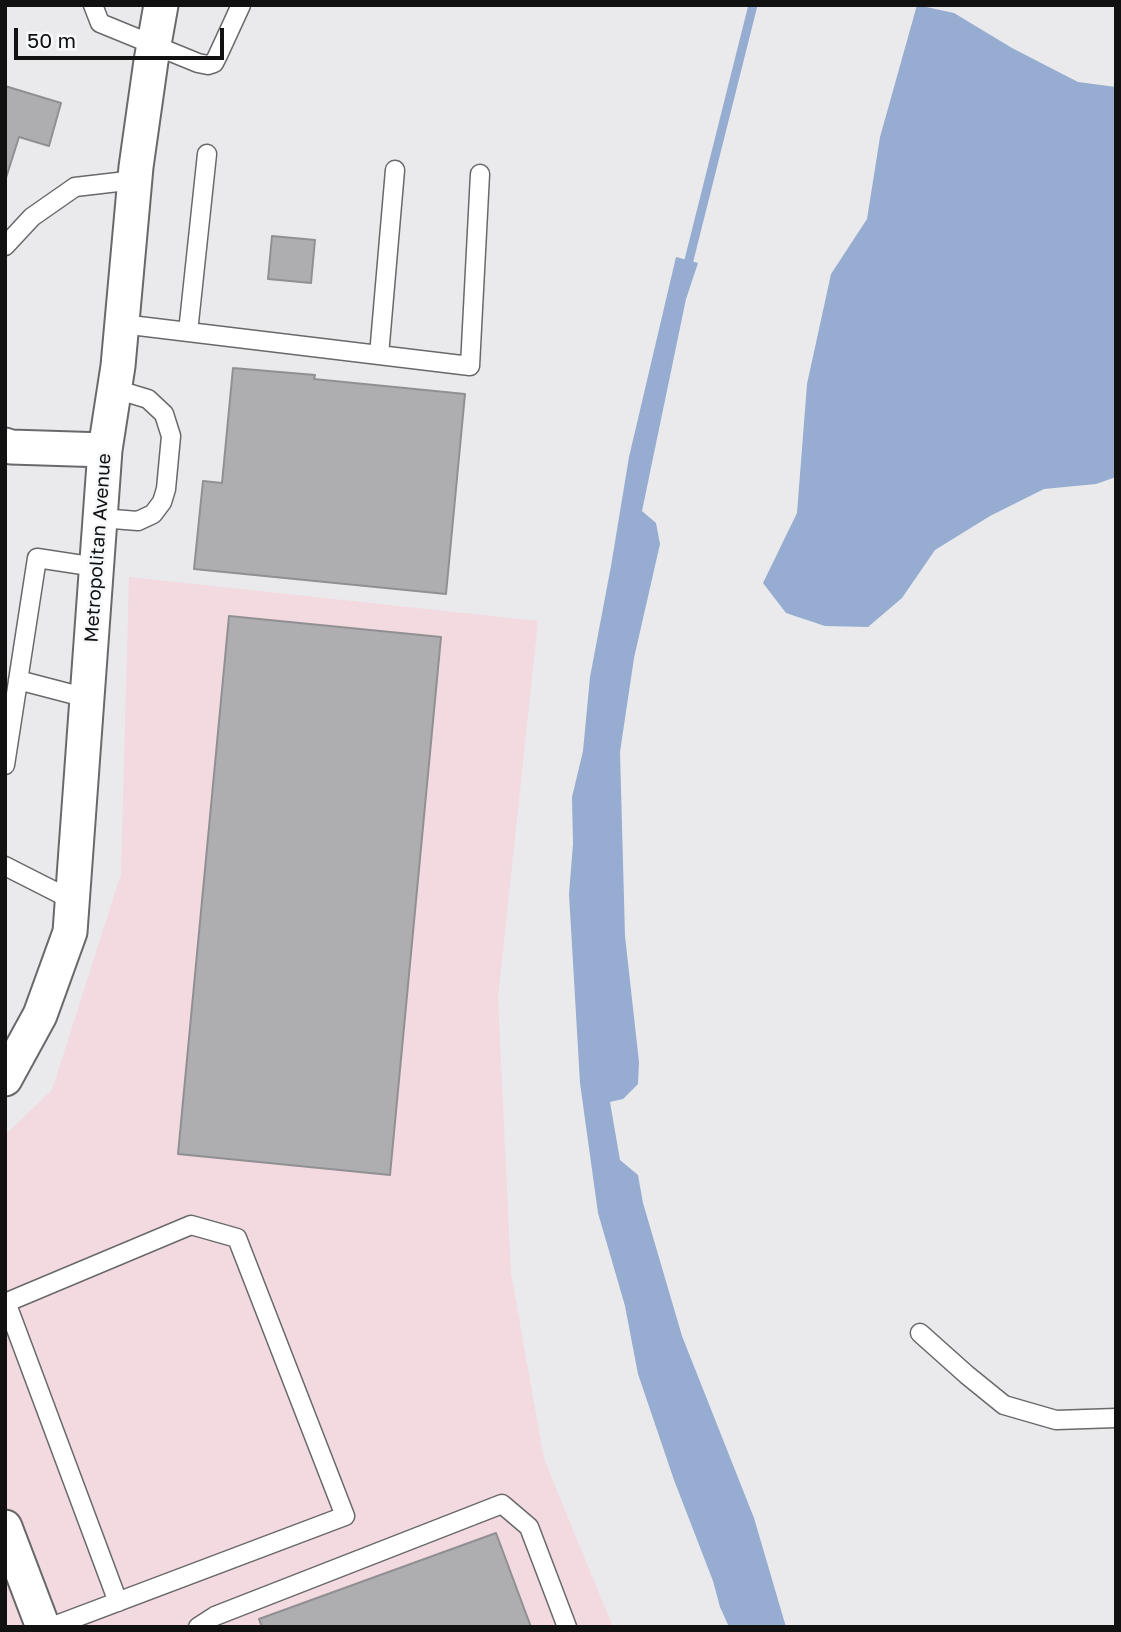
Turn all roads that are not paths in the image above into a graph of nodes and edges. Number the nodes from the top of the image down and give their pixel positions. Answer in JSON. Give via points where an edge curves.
{"nodes":[{"id":1,"x":93,"y":5,"type":"edge"},
{"id":2,"x":161,"y":5,"type":"edge"},
{"id":3,"x":241,"y":5,"type":"edge"},
{"id":4,"x":153,"y":45,"type":"junction"},
{"id":5,"x":207,"y":154,"type":"dead end"},
{"id":6,"x":395,"y":170,"type":"dead end"},
{"id":7,"x":480,"y":174,"type":"dead end"},
{"id":8,"x":135,"y":180,"type":"junction"},
{"id":9,"x":5,"y":246,"type":"edge"},
{"id":10,"x":122,"y":324,"type":"junction"},
{"id":11,"x":188,"y":332,"type":"junction"},
{"id":12,"x":379,"y":355,"type":"junction"},
{"id":13,"x":115,"y":389,"type":"junction"},
{"id":14,"x":5,"y":445,"type":"edge"},
{"id":15,"x":105,"y":450,"type":"junction"},
{"id":16,"x":100,"y":518,"type":"junction"},
{"id":17,"x":96,"y":567,"type":"junction"},
{"id":18,"x":18,"y":680,"type":"junction"},
{"id":19,"x":87,"y":698,"type":"junction"},
{"id":20,"x":5,"y":765,"type":"edge"},
{"id":21,"x":5,"y":867,"type":"edge"},
{"id":22,"x":72,"y":900,"type":"junction"},
{"id":23,"x":5,"y":1079,"type":"edge"},
{"id":24,"x":6,"y":1303,"type":"edge"},
{"id":25,"x":920,"y":1332,"type":"dead end"},
{"id":26,"x":1116,"y":1418,"type":"edge"},
{"id":27,"x":5,"y":1527,"type":"edge"},
{"id":28,"x":118,"y":1602,"type":"junction"},
{"id":29,"x":43,"y":1627,"type":"edge"},
{"id":30,"x":51,"y":1627,"type":"edge"},
{"id":31,"x":198,"y":1627,"type":"edge"},
{"id":32,"x":567,"y":1627,"type":"edge"}],
"edges":[{"from":1,"to":4,"type":"lane","via":[[100,23]]},
{"from":2,"to":4,"type":"street","name":"Metropolitan Avenue"},
{"from":3,"to":4,"type":"lane","via":[[214,62],[208,65]]},
{"from":4,"to":8,"type":"street","name":"Metropolitan Avenue"},
{"from":5,"to":11,"type":"lane"},
{"from":6,"to":12,"type":"lane"},
{"from":7,"to":12,"type":"lane","via":[[470,366]]},
{"from":8,"to":9,"type":"lane","via":[[75,187],[32,217]]},
{"from":8,"to":10,"type":"street","name":"Metropolitan Avenue"},
{"from":10,"to":11,"type":"lane"},
{"from":10,"to":13,"type":"street","name":"Metropolitan Avenue"},
{"from":11,"to":12,"type":"lane"},
{"from":13,"to":15,"type":"street","name":"Metropolitan Avenue"},
{"from":13,"to":16,"type":"lane","via":[[148,400],[164,414],[170,436],[166,489],[153,514],[138,521]]},
{"from":14,"to":15,"type":"street"},
{"from":15,"to":16,"type":"street","name":"Metropolitan Avenue"},
{"from":16,"to":17,"type":"street","name":"Metropolitan Avenue"},
{"from":17,"to":18,"type":"lane","via":[[37,558]]},
{"from":17,"to":19,"type":"street","name":"Metropolitan Avenue"},
{"from":18,"to":19,"type":"lane"},
{"from":18,"to":20,"type":"lane"},
{"from":19,"to":22,"type":"street","name":"Metropolitan Avenue"},
{"from":21,"to":22,"type":"lane"},
{"from":22,"to":23,"type":"street","name":"Metropolitan Avenue","via":[[69,932],[40,1015]]},
{"from":24,"to":28,"type":"lane"},
{"from":24,"to":28,"type":"lane","via":[[191,1225],[237,1238],[345,1516]]},
{"from":25,"to":26,"type":"lane","via":[[1004,1405],[1056,1420]]},
{"from":27,"to":29,"type":"street"},
{"from":28,"to":30,"type":"lane"},
{"from":31,"to":32,"type":"lane","via":[[215,1616],[502,1504],[529,1527]]}]}
